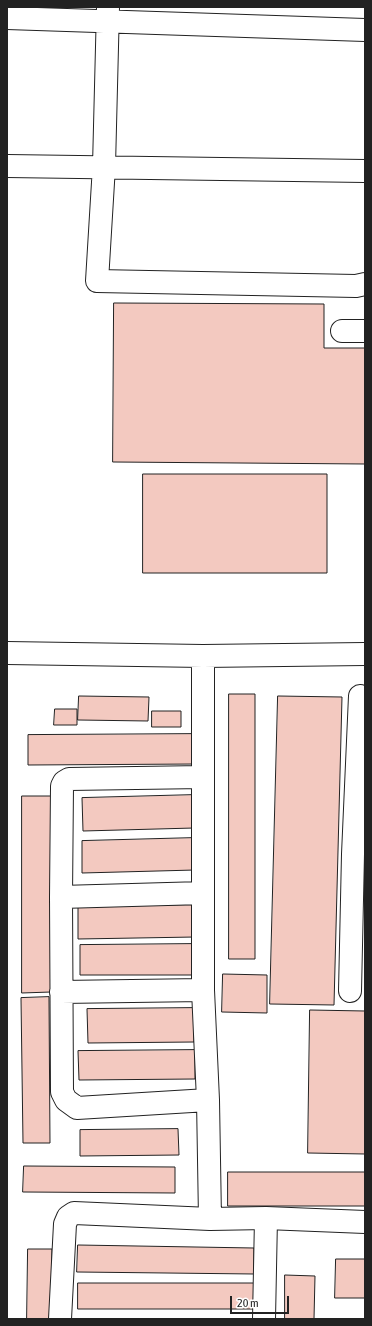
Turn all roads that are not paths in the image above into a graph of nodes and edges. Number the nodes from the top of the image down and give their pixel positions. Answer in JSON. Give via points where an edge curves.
{"nodes":[{"id":1,"x":109,"y":14,"type":"edge"},
{"id":2,"x":7,"y":18,"type":"edge"},
{"id":3,"x":365,"y":30,"type":"edge"},
{"id":4,"x":7,"y":166,"type":"edge"},
{"id":5,"x":104,"y":166,"type":"junction"},
{"id":6,"x":365,"y":170,"type":"edge"},
{"id":7,"x":365,"y":284,"type":"edge"},
{"id":8,"x":342,"y":331,"type":"dead end"},
{"id":9,"x":365,"y":331,"type":"edge"},
{"id":10,"x":7,"y":653,"type":"edge"},
{"id":11,"x":365,"y":654,"type":"edge"},
{"id":12,"x":203,"y":656,"type":"junction"},
{"id":13,"x":360,"y":696,"type":"dead end"},
{"id":14,"x":203,"y":777,"type":"junction"},
{"id":15,"x":359,"y":854,"type":"edge"},
{"id":16,"x":203,"y":893,"type":"junction"},
{"id":17,"x":61,"y":897,"type":"junction"},
{"id":18,"x":203,"y":990,"type":"junction"},
{"id":19,"x":350,"y":991,"type":"dead end"},
{"id":20,"x":61,"y":992,"type":"junction"},
{"id":21,"x":208,"y":1100,"type":"junction"},
{"id":22,"x":266,"y":1218,"type":"junction"},
{"id":23,"x":210,"y":1219,"type":"junction"},
{"id":24,"x":365,"y":1222,"type":"edge"},
{"id":25,"x":60,"y":1319,"type":"edge"},
{"id":26,"x":264,"y":1319,"type":"edge"}],
"edges":[{"from":1,"to":2,"type":"street"},
{"from":1,"to":3,"type":"street"},
{"from":1,"to":5,"type":"street"},
{"from":4,"to":5,"type":"street"},
{"from":5,"to":6,"type":"street"},
{"from":5,"to":7,"type":"street","via":[[98,281],[348,286]]},
{"from":8,"to":9,"type":"street"},
{"from":10,"to":12,"type":"street"},
{"from":11,"to":12,"type":"street"},
{"from":12,"to":14,"type":"street"},
{"from":13,"to":15,"type":"street"},
{"from":14,"to":16,"type":"street"},
{"from":14,"to":17,"type":"street","via":[[69,779],[64,782]]},
{"from":15,"to":19,"type":"street"},
{"from":16,"to":17,"type":"street"},
{"from":16,"to":18,"type":"street"},
{"from":17,"to":20,"type":"street"},
{"from":18,"to":20,"type":"street"},
{"from":18,"to":21,"type":"street"},
{"from":20,"to":21,"type":"street","via":[[62,1092],[69,1103],[77,1108]]},
{"from":21,"to":23,"type":"street"},
{"from":22,"to":23,"type":"street"},
{"from":22,"to":24,"type":"street"},
{"from":22,"to":26,"type":"street"},
{"from":23,"to":25,"type":"street","via":[[74,1213],[68,1217],[65,1224]]}]}
